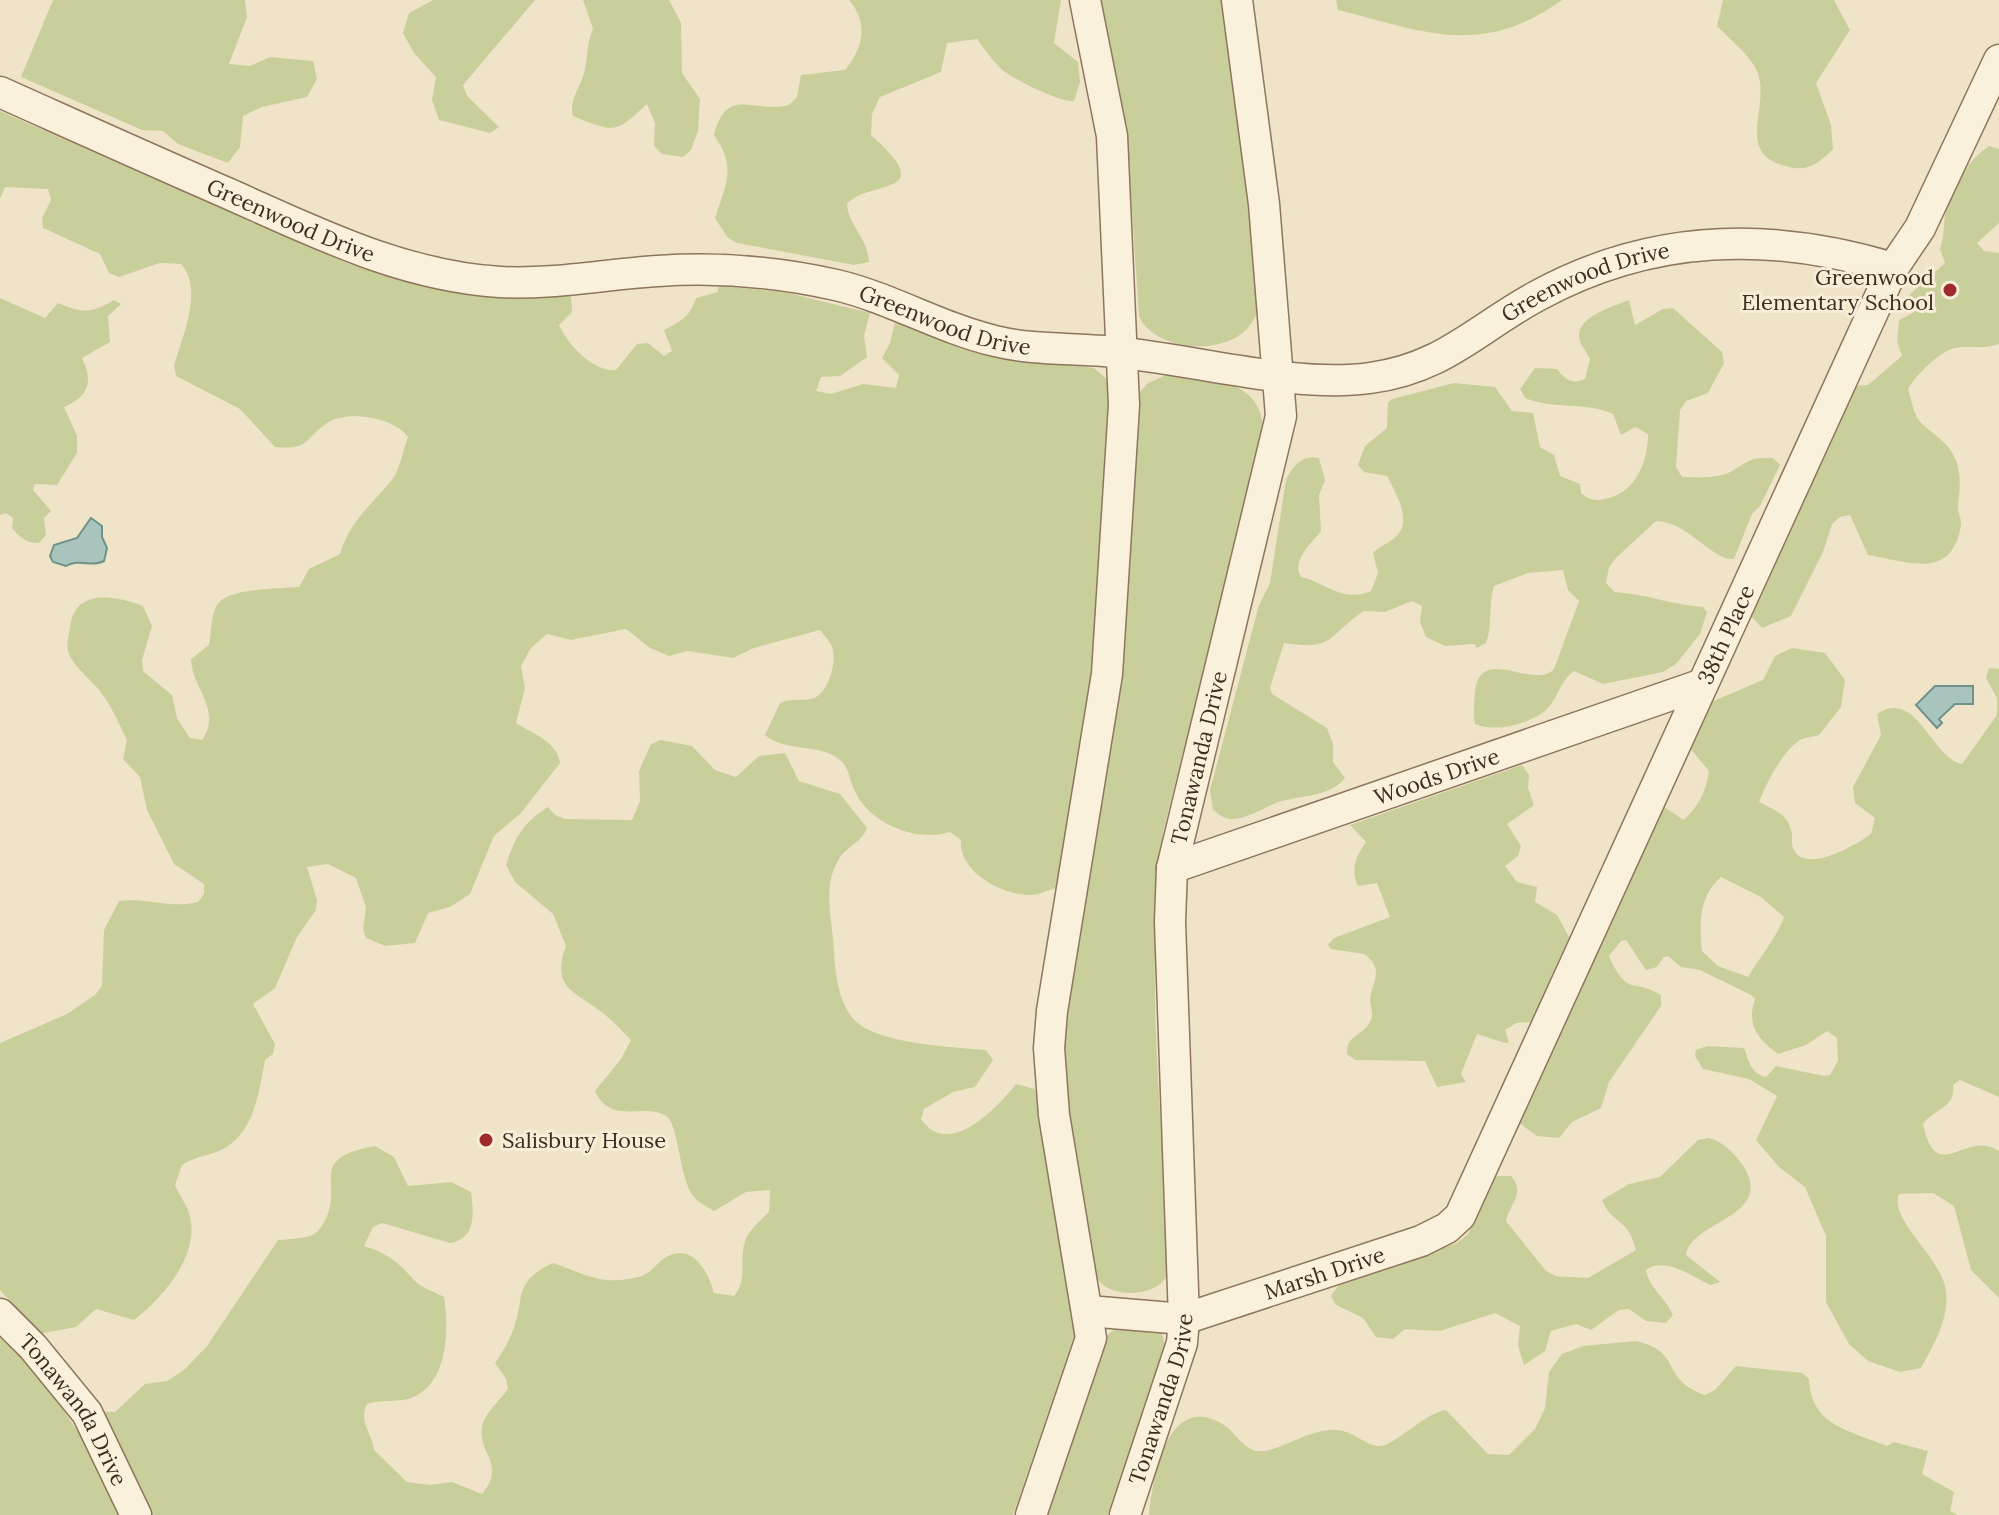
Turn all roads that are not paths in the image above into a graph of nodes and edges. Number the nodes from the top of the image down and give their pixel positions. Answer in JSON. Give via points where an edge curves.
{"nodes":[{"id":1,"x":1085,"y":0,"type":"edge"},
{"id":2,"x":1237,"y":0,"type":"edge"},
{"id":3,"x":1999,"y":60,"type":"edge"},
{"id":4,"x":0,"y":92,"type":"edge"},
{"id":5,"x":1893,"y":268,"type":"junction"},
{"id":6,"x":1121,"y":353,"type":"junction"},
{"id":7,"x":1276,"y":374,"type":"junction"},
{"id":8,"x":1700,"y":685,"type":"junction"},
{"id":9,"x":1172,"y":868,"type":"junction"},
{"id":10,"x":1460,"y":1216,"type":"joint"},
{"id":11,"x":1088,"y":1311,"type":"junction"},
{"id":12,"x":0,"y":1314,"type":"edge"},
{"id":13,"x":1184,"y":1319,"type":"junction"},
{"id":14,"x":136,"y":1515,"type":"edge"},
{"id":15,"x":1031,"y":1515,"type":"edge"},
{"id":16,"x":1125,"y":1515,"type":"edge"}],
"edges":[{"from":1,"to":6,"type":"street","via":[[1112,136]]},
{"from":2,"to":7,"type":"street","name":"Tonawanda Drive","via":[[1264,204]]},
{"from":3,"to":5,"type":"street","name":"38th Place","via":[[1920,228]]},
{"from":4,"to":6,"type":"street","name":"Greenwood Drive","via":[[355,250],[425,270],[499,282],[670,270],[768,274],[837,285],[996,342]]},
{"from":5,"to":7,"type":"street","name":"Greenwood Drive","via":[[1804,246],[1713,244],[1667,250],[1568,281],[1421,368],[1334,380]]},
{"from":5,"to":8,"type":"street","name":"38th Place"},
{"from":6,"to":7,"type":"street","name":"Greenwood Drive"},
{"from":6,"to":11,"type":"street","via":[[1124,405],[1107,674],[1049,1048],[1054,1115]]},
{"from":7,"to":9,"type":"street","name":"Tonawanda Drive","via":[[1281,416],[1277,441]]},
{"from":8,"to":9,"type":"street","name":"Woods Drive"},
{"from":8,"to":10,"type":"street","name":"38th Place"},
{"from":9,"to":13,"type":"street","name":"Tonawanda Drive"},
{"from":10,"to":13,"type":"street","name":"Marsh Drive","via":[[1421,1241]]},
{"from":11,"to":13,"type":"street"},
{"from":11,"to":15,"type":"street","via":[[1091,1338]]},
{"from":12,"to":14,"type":"street","name":"Tonawanda Drive","via":[[87,1413]]},
{"from":13,"to":16,"type":"street","name":"Tonawanda Drive","via":[[1182,1343]]}]}
